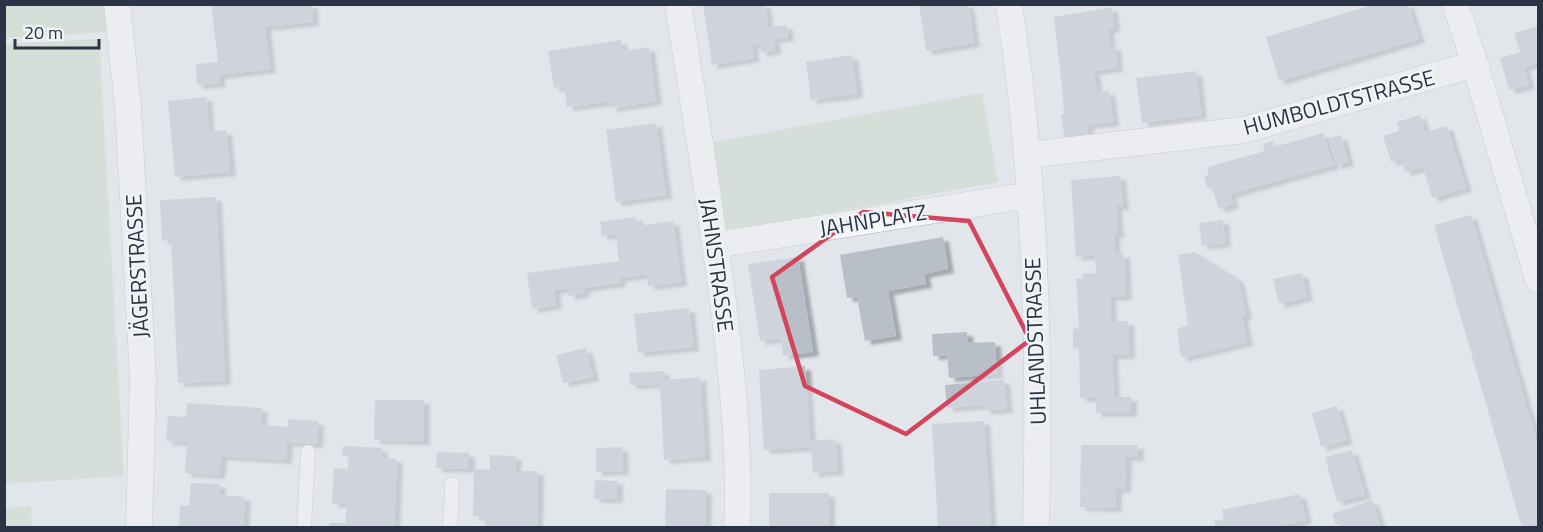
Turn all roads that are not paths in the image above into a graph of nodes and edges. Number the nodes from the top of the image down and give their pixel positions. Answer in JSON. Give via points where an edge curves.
{"nodes":[{"id":1,"x":117,"y":4,"type":"edge"},
{"id":2,"x":678,"y":4,"type":"edge"},
{"id":3,"x":1009,"y":4,"type":"edge"},
{"id":4,"x":1460,"y":6,"type":"edge"},
{"id":5,"x":1475,"y":64,"type":"junction"},
{"id":6,"x":1028,"y":155,"type":"junction"},
{"id":7,"x":1030,"y":195,"type":"junction"},
{"id":8,"x":716,"y":245,"type":"junction"},
{"id":9,"x":1539,"y":279,"type":"edge"},
{"id":10,"x":308,"y":452,"type":"dead end"},
{"id":11,"x":452,"y":484,"type":"dead end"},
{"id":12,"x":139,"y":528,"type":"edge"},
{"id":13,"x":304,"y":528,"type":"edge"},
{"id":14,"x":450,"y":528,"type":"edge"},
{"id":15,"x":737,"y":528,"type":"edge"},
{"id":16,"x":1036,"y":528,"type":"edge"}],
"edges":[{"from":1,"to":12,"type":"street","name":"JÄGERSTRASSE","via":[[128,107],[143,378]]},
{"from":2,"to":8,"type":"street","name":"JAHNSTRASSE"},
{"from":3,"to":6,"type":"street","name":"UHLANDSTRASSE"},
{"from":4,"to":5,"type":"street"},
{"from":5,"to":6,"type":"street","name":"HUMBOLDTSTRASSE","via":[[1244,130]]},
{"from":5,"to":9,"type":"street"},
{"from":6,"to":7,"type":"street","name":"UHLANDSTRASSE"},
{"from":7,"to":8,"type":"street","name":"JAHNPLATZ"},
{"from":7,"to":16,"type":"street","name":"UHLANDSTRASSE","via":[[1039,424]]},
{"from":8,"to":15,"type":"street","name":"JAHNSTRASSE","via":[[732,374]]},
{"from":10,"to":13,"type":"lane"},
{"from":11,"to":14,"type":"lane"}]}
